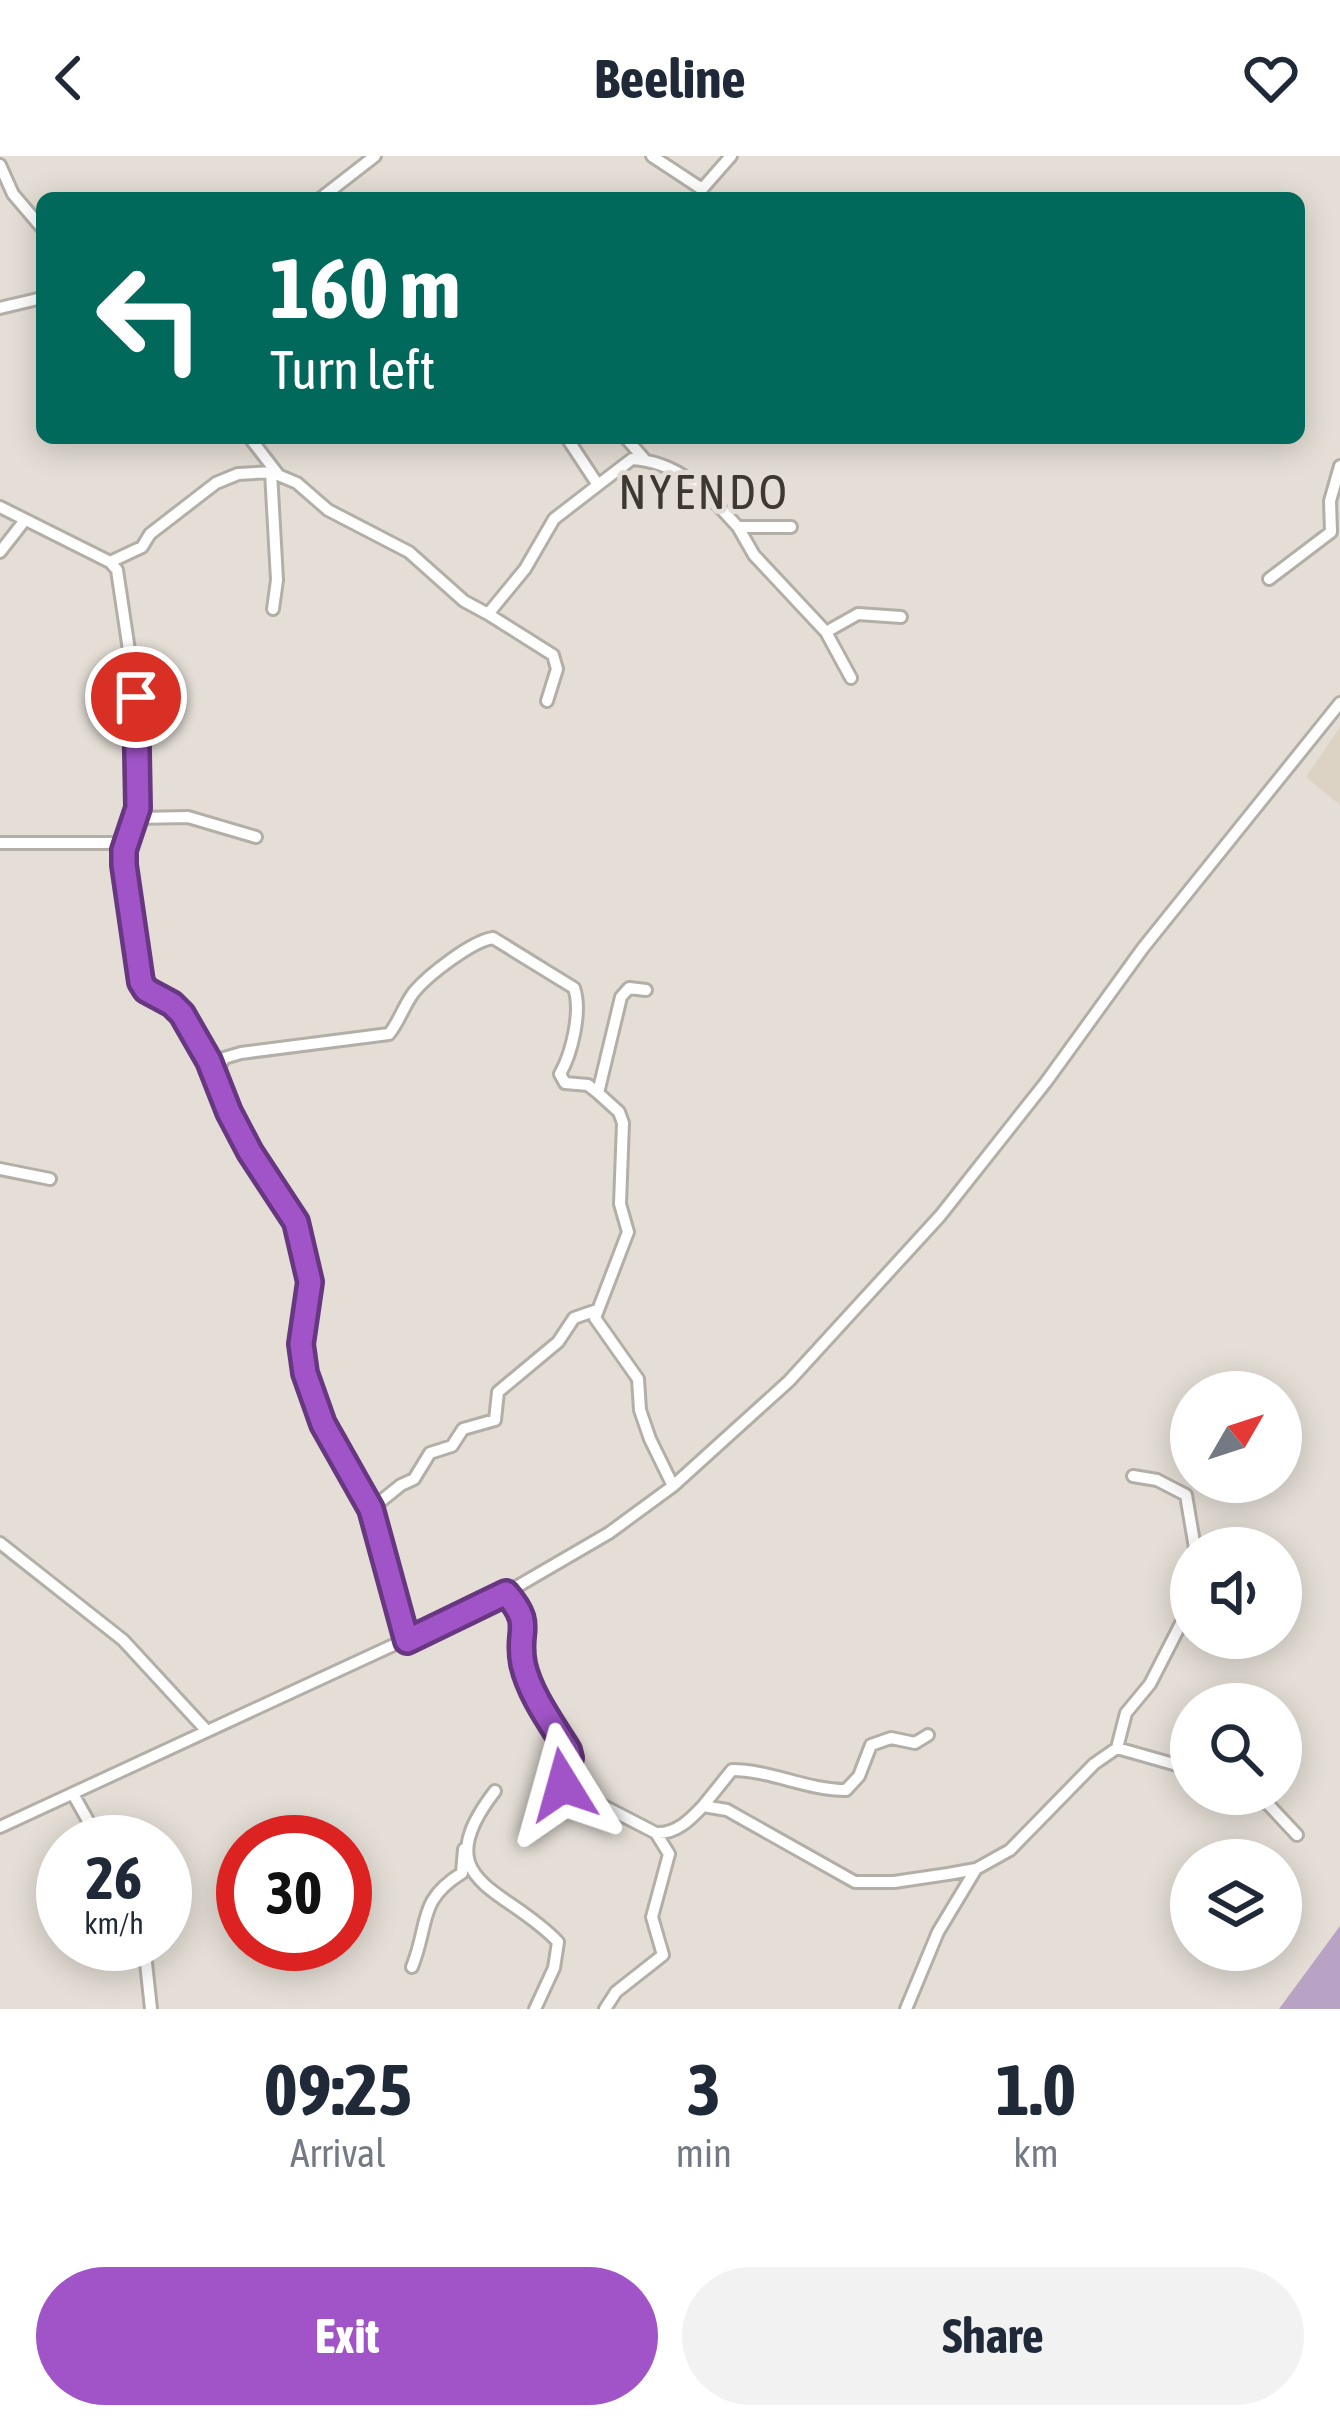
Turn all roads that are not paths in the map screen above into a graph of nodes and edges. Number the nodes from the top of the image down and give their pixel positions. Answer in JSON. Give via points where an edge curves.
{"nodes":[{"id":1,"x":376,"y":156,"type":"edge"},
{"id":2,"x":652,"y":156,"type":"edge"},
{"id":3,"x":731,"y":156,"type":"edge"},
{"id":4,"x":0,"y":165,"type":"edge"},
{"id":5,"x":329,"y":192,"type":"edge"},
{"id":6,"x":36,"y":221,"type":"edge"},
{"id":7,"x":36,"y":299,"type":"edge"},
{"id":8,"x":0,"y":308,"type":"edge"},
{"id":9,"x":254,"y":444,"type":"edge"},
{"id":10,"x":571,"y":444,"type":"edge"},
{"id":11,"x":631,"y":444,"type":"edge"},
{"id":12,"x":645,"y":460,"type":"junction"},
{"id":13,"x":1340,"y":466,"type":"edge"},
{"id":14,"x":274,"y":473,"type":"junction"},
{"id":15,"x":598,"y":485,"type":"junction"},
{"id":16,"x":0,"y":507,"type":"edge"},
{"id":17,"x":25,"y":520,"type":"junction"},
{"id":18,"x":738,"y":527,"type":"junction"},
{"id":19,"x":790,"y":527,"type":"dead end"},
{"id":20,"x":0,"y":552,"type":"edge"},
{"id":21,"x":110,"y":562,"type":"junction"},
{"id":22,"x":1269,"y":579,"type":"dead end"},
{"id":23,"x":273,"y":609,"type":"dead end"},
{"id":24,"x":488,"y":614,"type":"junction"},
{"id":25,"x":901,"y":617,"type":"dead end"},
{"id":26,"x":826,"y":632,"type":"junction"},
{"id":27,"x":851,"y":678,"type":"dead end"},
{"id":28,"x":547,"y":701,"type":"dead end"},
{"id":29,"x":1337,"y":711,"type":"edge"},
{"id":30,"x":136,"y":818,"type":"junction"},
{"id":31,"x":0,"y":833,"type":"edge"},
{"id":32,"x":256,"y":837,"type":"dead end"},
{"id":33,"x":1,"y":843,"type":"edge"},
{"id":34,"x":127,"y":843,"type":"junction"},
{"id":35,"x":646,"y":990,"type":"dead end"},
{"id":36,"x":214,"y":1076,"type":"junction"},
{"id":37,"x":598,"y":1093,"type":"junction"},
{"id":38,"x":0,"y":1169,"type":"edge"},
{"id":39,"x":50,"y":1179,"type":"dead end"},
{"id":40,"x":597,"y":1310,"type":"junction"},
{"id":41,"x":1133,"y":1476,"type":"dead end"},
{"id":42,"x":673,"y":1486,"type":"junction"},
{"id":43,"x":371,"y":1509,"type":"junction"},
{"id":44,"x":1195,"y":1527,"type":"edge"},
{"id":45,"x":0,"y":1543,"type":"edge"},
{"id":46,"x":506,"y":1593,"type":"junction"},
{"id":47,"x":407,"y":1641,"type":"junction"},
{"id":48,"x":1170,"y":1645,"type":"edge"},
{"id":49,"x":206,"y":1730,"type":"junction"},
{"id":50,"x":928,"y":1735,"type":"dead end"},
{"id":51,"x":1117,"y":1748,"type":"junction"},
{"id":52,"x":1170,"y":1763,"type":"edge"},
{"id":53,"x":495,"y":1791,"type":"dead end"},
{"id":54,"x":73,"y":1794,"type":"junction"},
{"id":55,"x":703,"y":1806,"type":"junction"},
{"id":56,"x":85,"y":1815,"type":"edge"},
{"id":57,"x":1278,"y":1815,"type":"edge"},
{"id":58,"x":0,"y":1827,"type":"edge"},
{"id":59,"x":656,"y":1833,"type":"junction"},
{"id":60,"x":1297,"y":1835,"type":"dead end"},
{"id":61,"x":465,"y":1846,"type":"junction"},
{"id":62,"x":976,"y":1869,"type":"junction"},
{"id":63,"x":412,"y":1967,"type":"dead end"},
{"id":64,"x":146,"y":1971,"type":"edge"},
{"id":65,"x":151,"y":2009,"type":"edge"},
{"id":66,"x":535,"y":2009,"type":"edge"},
{"id":67,"x":605,"y":2009,"type":"edge"},
{"id":68,"x":906,"y":2009,"type":"edge"}],
"edges":[{"from":1,"to":5,"type":"street"},
{"from":2,"to":3,"type":"street","via":[[702,189]]},
{"from":4,"to":6,"type":"street"},
{"from":7,"to":8,"type":"street"},
{"from":9,"to":14,"type":"street"},
{"from":10,"to":15,"type":"street"},
{"from":11,"to":12,"type":"street"},
{"from":12,"to":15,"type":"street","via":[[628,461]]},
{"from":12,"to":18,"type":"street","via":[[677,468]]},
{"from":13,"to":22,"type":"street","via":[[1331,532]]},
{"from":14,"to":21,"type":"street","via":[[216,483],[142,547]]},
{"from":14,"to":23,"type":"street"},
{"from":14,"to":24,"type":"street","via":[[410,552]]},
{"from":15,"to":24,"type":"street","via":[[554,519]]},
{"from":16,"to":17,"type":"street"},
{"from":17,"to":20,"type":"street"},
{"from":17,"to":21,"type":"street"},
{"from":18,"to":19,"type":"street"},
{"from":18,"to":26,"type":"street"},
{"from":21,"to":30,"type":"street","via":[[121,581],[133,656]]},
{"from":24,"to":28,"type":"street","via":[[553,656]]},
{"from":25,"to":26,"type":"street","via":[[858,614]]},
{"from":26,"to":27,"type":"street"},
{"from":29,"to":42,"type":"street","via":[[1143,948],[940,1216],[789,1381]]},
{"from":30,"to":32,"type":"street","via":[[188,817]]},
{"from":30,"to":34,"type":"street"},
{"from":31,"to":33,"type":"street"},
{"from":33,"to":34,"type":"street"},
{"from":34,"to":36,"type":"street","via":[[141,982],[182,1014]]},
{"from":35,"to":37,"type":"street","via":[[629,988],[621,997]]},
{"from":36,"to":37,"type":"street","via":[[224,1058],[241,1053],[389,1034],[432,975],[473,942],[493,938],[574,988],[578,1004],[560,1074]]},
{"from":36,"to":43,"type":"street","via":[[296,1222],[310,1282],[305,1373],[323,1424]]},
{"from":37,"to":40,"type":"street","via":[[622,1117],[620,1204],[628,1232]]},
{"from":38,"to":39,"type":"street"},
{"from":40,"to":42,"type":"street","via":[[596,1322],[638,1379],[640,1410]]},
{"from":40,"to":43,"type":"street","via":[[574,1318],[558,1342],[498,1392],[495,1420],[463,1429],[452,1447],[430,1453],[414,1479]]},
{"from":41,"to":44,"type":"street","via":[[1186,1495]]},
{"from":42,"to":46,"type":"street"},
{"from":43,"to":47,"type":"street"},
{"from":45,"to":49,"type":"street","via":[[124,1640]]},
{"from":46,"to":47,"type":"street"},
{"from":46,"to":59,"type":"street","via":[[525,1620],[529,1681],[568,1750],[563,1785]]},
{"from":47,"to":49,"type":"street"},
{"from":48,"to":51,"type":"street","via":[[1126,1713]]},
{"from":49,"to":54,"type":"street"},
{"from":50,"to":55,"type":"street","via":[[872,1745],[846,1790],[732,1769]]},
{"from":51,"to":52,"type":"street"},
{"from":51,"to":62,"type":"street","via":[[1010,1850]]},
{"from":53,"to":61,"type":"street"},
{"from":54,"to":56,"type":"street"},
{"from":54,"to":58,"type":"street"},
{"from":55,"to":59,"type":"street","via":[[668,1834]]},
{"from":55,"to":62,"type":"street","via":[[727,1810],[855,1882]]},
{"from":57,"to":60,"type":"street"},
{"from":59,"to":67,"type":"street","via":[[669,1854],[652,1917],[663,1955]]},
{"from":61,"to":63,"type":"street","via":[[462,1873],[438,1888],[427,1910]]},
{"from":61,"to":66,"type":"street","via":[[476,1880],[558,1942]]},
{"from":62,"to":68,"type":"street"},
{"from":64,"to":65,"type":"street"}]}
